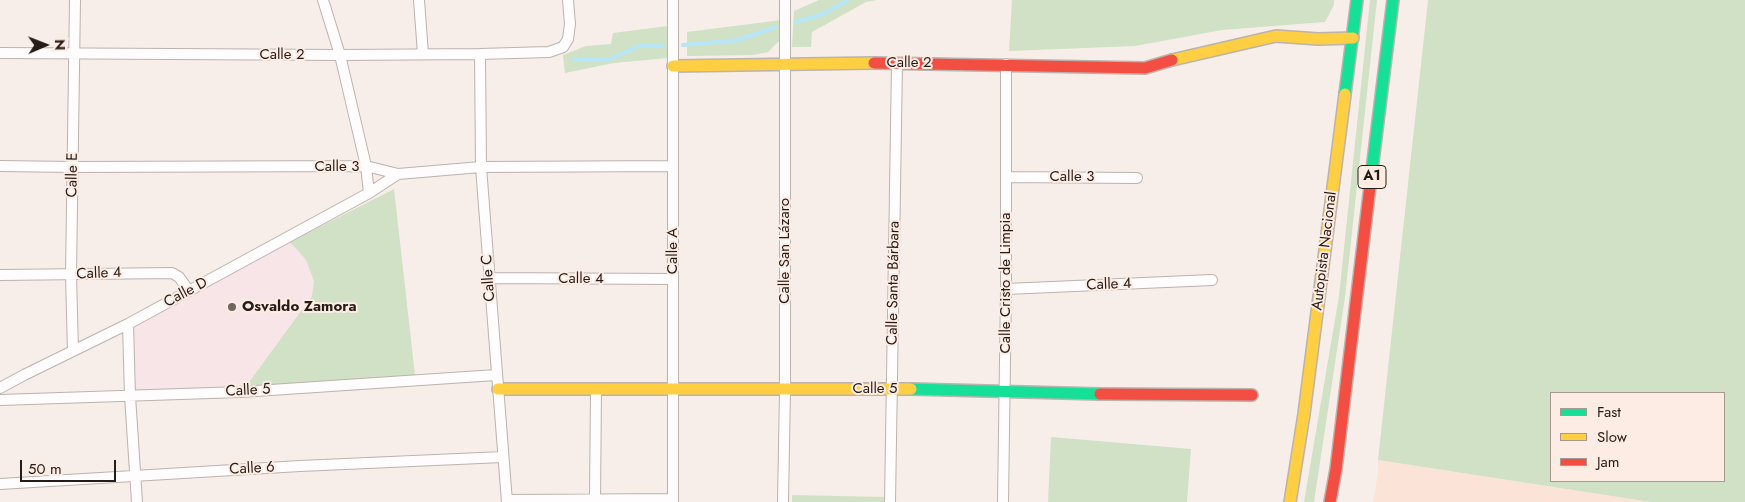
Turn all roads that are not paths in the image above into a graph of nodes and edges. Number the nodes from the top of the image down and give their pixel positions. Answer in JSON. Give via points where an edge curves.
{"nodes":[{"id":1,"x":75,"y":0,"type":"edge"},
{"id":2,"x":323,"y":0,"type":"edge"},
{"id":3,"x":419,"y":0,"type":"edge"},
{"id":4,"x":568,"y":0,"type":"edge"},
{"id":5,"x":672,"y":0,"type":"edge"},
{"id":6,"x":786,"y":0,"type":"edge"},
{"id":7,"x":1357,"y":0,"type":"edge"},
{"id":8,"x":1393,"y":0,"type":"edge"},
{"id":9,"x":1353,"y":38,"type":"junction"},
{"id":10,"x":0,"y":53,"type":"edge"},
{"id":11,"x":74,"y":54,"type":"junction"},
{"id":12,"x":423,"y":54,"type":"junction"},
{"id":13,"x":480,"y":54,"type":"junction"},
{"id":14,"x":340,"y":55,"type":"junction"},
{"id":15,"x":897,"y":63,"type":"junction"},
{"id":16,"x":785,"y":64,"type":"junction"},
{"id":17,"x":1006,"y":64,"type":"junction"},
{"id":18,"x":673,"y":66,"type":"junction"},
{"id":19,"x":0,"y":166,"type":"edge"},
{"id":20,"x":366,"y":166,"type":"junction"},
{"id":21,"x":673,"y":166,"type":"junction"},
{"id":22,"x":73,"y":167,"type":"junction"},
{"id":23,"x":481,"y":167,"type":"junction"},
{"id":24,"x":398,"y":174,"type":"junction"},
{"id":25,"x":1006,"y":177,"type":"junction"},
{"id":26,"x":1137,"y":178,"type":"dead end"},
{"id":27,"x":370,"y":193,"type":"junction"},
{"id":28,"x":0,"y":275,"type":"edge"},
{"id":29,"x":71,"y":275,"type":"junction"},
{"id":30,"x":489,"y":278,"type":"junction"},
{"id":31,"x":673,"y":279,"type":"junction"},
{"id":32,"x":1212,"y":280,"type":"dead end"},
{"id":33,"x":1006,"y":289,"type":"junction"},
{"id":34,"x":189,"y":291,"type":"junction"},
{"id":35,"x":128,"y":324,"type":"junction"},
{"id":36,"x":73,"y":351,"type":"junction"},
{"id":37,"x":496,"y":375,"type":"junction"},
{"id":38,"x":0,"y":388,"type":"edge"},
{"id":39,"x":674,"y":388,"type":"junction"},
{"id":40,"x":498,"y":389,"type":"junction"},
{"id":41,"x":596,"y":389,"type":"junction"},
{"id":42,"x":893,"y":389,"type":"junction"},
{"id":43,"x":785,"y":390,"type":"junction"},
{"id":44,"x":1005,"y":390,"type":"junction"},
{"id":45,"x":1252,"y":395,"type":"dead end"},
{"id":46,"x":130,"y":396,"type":"junction"},
{"id":47,"x":0,"y":400,"type":"edge"},
{"id":48,"x":503,"y":457,"type":"junction"},
{"id":49,"x":135,"y":476,"type":"junction"},
{"id":50,"x":0,"y":484,"type":"edge"},
{"id":51,"x":595,"y":500,"type":"junction"},
{"id":52,"x":673,"y":500,"type":"edge"},
{"id":53,"x":507,"y":501,"type":"edge"},
{"id":54,"x":137,"y":502,"type":"edge"},
{"id":55,"x":783,"y":502,"type":"edge"},
{"id":56,"x":890,"y":502,"type":"edge"},
{"id":57,"x":1003,"y":502,"type":"edge"},
{"id":58,"x":1290,"y":502,"type":"edge"},
{"id":59,"x":1330,"y":502,"type":"edge"}],
"edges":[{"from":1,"to":11,"type":"street","name":"Calle E"},
{"from":2,"to":14,"type":"street"},
{"from":3,"to":12,"type":"street"},
{"from":4,"to":13,"type":"street","name":"Calle 2","via":[[570,32],[563,47],[549,52]]},
{"from":5,"to":18,"type":"street","name":"Calle A"},
{"from":6,"to":16,"type":"street","name":"Calle San Lázaro"},
{"from":7,"to":9,"type":"main road","name":"Autopista Nacional","number":"A1"},
{"from":8,"to":59,"type":"main road","number":"A1"},
{"from":9,"to":17,"type":"main road","name":"Calle 2","via":[[1276,36],[1145,68]]},
{"from":9,"to":58,"type":"main road","name":"Autopista Nacional","number":"A1"},
{"from":10,"to":11,"type":"street","name":"Calle 2"},
{"from":11,"to":14,"type":"street","name":"Calle 2"},
{"from":11,"to":22,"type":"street","name":"Calle E"},
{"from":12,"to":13,"type":"street","name":"Calle 2"},
{"from":12,"to":14,"type":"street","name":"Calle 2"},
{"from":13,"to":23,"type":"street","name":"Calle C"},
{"from":14,"to":20,"type":"street"},
{"from":15,"to":16,"type":"main road","name":"Calle 2"},
{"from":15,"to":17,"type":"main road","name":"Calle 2"},
{"from":15,"to":42,"type":"street","name":"Calle Santa Bárbara"},
{"from":16,"to":18,"type":"main road","name":"Calle 2"},
{"from":16,"to":43,"type":"street","name":"Calle San Lázaro"},
{"from":17,"to":25,"type":"street","name":"Calle Cristo de Limpia"},
{"from":18,"to":21,"type":"street","name":"Calle A"},
{"from":19,"to":22,"type":"street","name":"Calle 3"},
{"from":20,"to":22,"type":"street","name":"Calle 3"},
{"from":20,"to":24,"type":"street","name":"Calle 3"},
{"from":20,"to":27,"type":"street"},
{"from":21,"to":23,"type":"street","name":"Calle 3"},
{"from":21,"to":31,"type":"street","name":"Calle A"},
{"from":22,"to":29,"type":"street","name":"Calle E"},
{"from":23,"to":24,"type":"street","name":"Calle 3"},
{"from":23,"to":30,"type":"street","name":"Calle C"},
{"from":24,"to":27,"type":"street","name":"Calle D"},
{"from":25,"to":26,"type":"street","name":"Calle 3"},
{"from":25,"to":33,"type":"street","name":"Calle Cristo de Limpia"},
{"from":27,"to":34,"type":"street","name":"Calle D"},
{"from":28,"to":29,"type":"street","name":"Calle 4"},
{"from":29,"to":34,"type":"street","name":"Calle 4","via":[[172,273]]},
{"from":29,"to":36,"type":"street","name":"Calle E"},
{"from":30,"to":31,"type":"street","name":"Calle 4"},
{"from":30,"to":37,"type":"street","name":"Calle C"},
{"from":31,"to":39,"type":"street","name":"Calle A"},
{"from":32,"to":33,"type":"street","name":"Calle 4"},
{"from":33,"to":44,"type":"street","name":"Calle Cristo de Limpia"},
{"from":34,"to":35,"type":"street","name":"Calle D"},
{"from":35,"to":36,"type":"street","name":"Calle D"},
{"from":35,"to":46,"type":"street"},
{"from":36,"to":38,"type":"street","name":"Calle D"},
{"from":37,"to":40,"type":"street","name":"Calle C"},
{"from":37,"to":46,"type":"street","name":"Calle 5"},
{"from":39,"to":41,"type":"main road","name":"Calle 5"},
{"from":39,"to":43,"type":"main road","name":"Calle 5"},
{"from":39,"to":52,"type":"street","name":"Calle A"},
{"from":40,"to":41,"type":"main road","name":"Calle 5"},
{"from":40,"to":48,"type":"street","name":"Calle C"},
{"from":41,"to":51,"type":"street"},
{"from":42,"to":43,"type":"main road","name":"Calle 5"},
{"from":42,"to":44,"type":"main road","name":"Calle 5"},
{"from":42,"to":56,"type":"street","name":"Calle Santa Bárbara"},
{"from":43,"to":55,"type":"street","name":"Calle San Lázaro"},
{"from":44,"to":45,"type":"main road","name":"Calle 5"},
{"from":44,"to":57,"type":"street","name":"Calle Cristo de Limpia"},
{"from":46,"to":47,"type":"street","name":"Calle 5"},
{"from":46,"to":49,"type":"street"},
{"from":48,"to":49,"type":"street","name":"Calle 6"},
{"from":48,"to":53,"type":"street","name":"Calle C"},
{"from":49,"to":50,"type":"street","name":"Calle 6"},
{"from":49,"to":54,"type":"street"},
{"from":51,"to":52,"type":"street"},
{"from":51,"to":53,"type":"street"}]}
